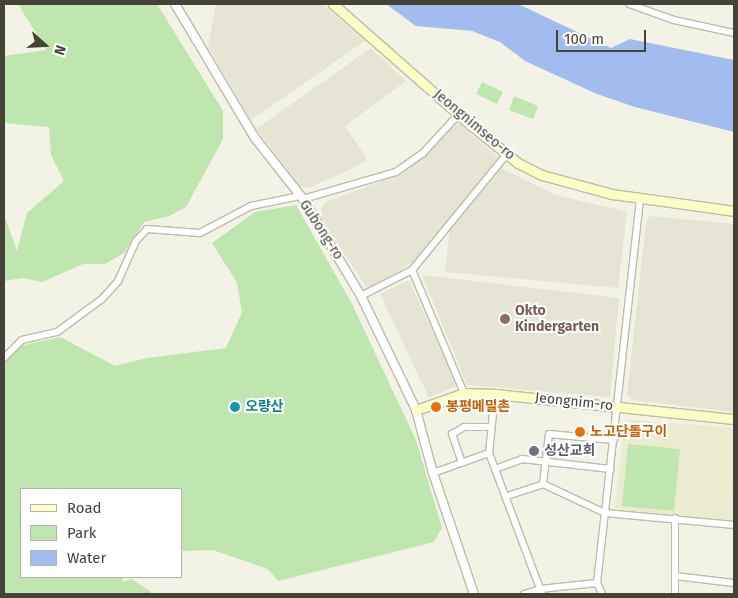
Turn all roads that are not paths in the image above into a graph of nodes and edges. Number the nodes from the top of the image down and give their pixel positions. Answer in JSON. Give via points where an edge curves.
{"nodes":[{"id":1,"x":175,"y":4,"type":"edge"},
{"id":2,"x":333,"y":4,"type":"edge"},
{"id":3,"x":629,"y":4,"type":"edge"},
{"id":4,"x":734,"y":32,"type":"edge"},
{"id":5,"x":458,"y":114,"type":"junction"},
{"id":6,"x":507,"y":154,"type":"junction"},
{"id":7,"x":301,"y":197,"type":"junction"},
{"id":8,"x":640,"y":200,"type":"junction"},
{"id":9,"x":734,"y":211,"type":"edge"},
{"id":10,"x":412,"y":270,"type":"junction"},
{"id":11,"x":361,"y":296,"type":"junction"},
{"id":12,"x":4,"y":358,"type":"edge"},
{"id":13,"x":464,"y":393,"type":"junction"},
{"id":14,"x":495,"y":394,"type":"junction"},
{"id":15,"x":616,"y":407,"type":"junction"},
{"id":16,"x":416,"y":410,"type":"junction"},
{"id":17,"x":734,"y":419,"type":"edge"},
{"id":18,"x":492,"y":428,"type":"junction"},
{"id":19,"x":614,"y":440,"type":"junction"},
{"id":20,"x":489,"y":453,"type":"junction"},
{"id":21,"x":462,"y":462,"type":"junction"},
{"id":22,"x":546,"y":462,"type":"junction"},
{"id":23,"x":610,"y":469,"type":"junction"},
{"id":24,"x":496,"y":470,"type":"junction"},
{"id":25,"x":433,"y":473,"type":"junction"},
{"id":26,"x":543,"y":484,"type":"junction"},
{"id":27,"x":507,"y":496,"type":"junction"},
{"id":28,"x":605,"y":513,"type":"junction"},
{"id":29,"x":675,"y":518,"type":"junction"},
{"id":30,"x":734,"y":525,"type":"edge"},
{"id":31,"x":675,"y":576,"type":"junction"},
{"id":32,"x":597,"y":583,"type":"junction"},
{"id":33,"x":734,"y":583,"type":"edge"},
{"id":34,"x":541,"y":592,"type":"edge"},
{"id":35,"x":474,"y":594,"type":"edge"},
{"id":36,"x":524,"y":594,"type":"edge"},
{"id":37,"x":602,"y":594,"type":"edge"},
{"id":38,"x":676,"y":594,"type":"edge"}],
"edges":[{"from":1,"to":7,"type":"street","name":"Gubong-ro","via":[[256,138]]},
{"from":2,"to":5,"type":"main road","name":"Jeongnimseo-ro"},
{"from":3,"to":4,"type":"street","via":[[674,20]]},
{"from":5,"to":6,"type":"main road","name":"Jeongnimseo-ro"},
{"from":5,"to":7,"type":"street","via":[[423,153],[396,172]]},
{"from":6,"to":8,"type":"main road","name":"Jeongnimseo-ro","via":[[542,175]]},
{"from":6,"to":10,"type":"street"},
{"from":7,"to":11,"type":"street","name":"Gubong-ro"},
{"from":7,"to":12,"type":"street","via":[[251,206],[200,233],[147,229],[136,241],[118,281],[102,299],[57,332],[22,340]]},
{"from":8,"to":9,"type":"main road","name":"Jeongnimseo-ro"},
{"from":8,"to":15,"type":"street"},
{"from":10,"to":11,"type":"street"},
{"from":10,"to":13,"type":"street"},
{"from":11,"to":16,"type":"street","name":"Gubong-ro"},
{"from":13,"to":14,"type":"main road","name":"Jeongnim-ro"},
{"from":13,"to":16,"type":"main road","name":"Jeongnim-ro"},
{"from":14,"to":15,"type":"main road","name":"Jeongnim-ro"},
{"from":14,"to":18,"type":"street"},
{"from":15,"to":17,"type":"main road","name":"Jeongnim-ro"},
{"from":15,"to":19,"type":"street"},
{"from":16,"to":25,"type":"street","name":"Gubong-ro"},
{"from":18,"to":20,"type":"street"},
{"from":18,"to":21,"type":"street","via":[[464,428],[452,434]]},
{"from":19,"to":22,"type":"street","via":[[550,434]]},
{"from":19,"to":23,"type":"street"},
{"from":20,"to":21,"type":"street"},
{"from":20,"to":24,"type":"street"},
{"from":21,"to":25,"type":"street"},
{"from":22,"to":23,"type":"street"},
{"from":22,"to":24,"type":"street","via":[[522,459]]},
{"from":22,"to":26,"type":"street"},
{"from":23,"to":28,"type":"street"},
{"from":24,"to":27,"type":"street"},
{"from":25,"to":35,"type":"street","name":"Gubong-ro"},
{"from":26,"to":27,"type":"street"},
{"from":26,"to":28,"type":"street"},
{"from":27,"to":34,"type":"street"},
{"from":28,"to":29,"type":"street"},
{"from":28,"to":32,"type":"street"},
{"from":29,"to":30,"type":"street"},
{"from":29,"to":31,"type":"street"},
{"from":31,"to":33,"type":"street"},
{"from":31,"to":38,"type":"street"},
{"from":32,"to":34,"type":"street"},
{"from":32,"to":37,"type":"street"},
{"from":34,"to":36,"type":"street"}]}
